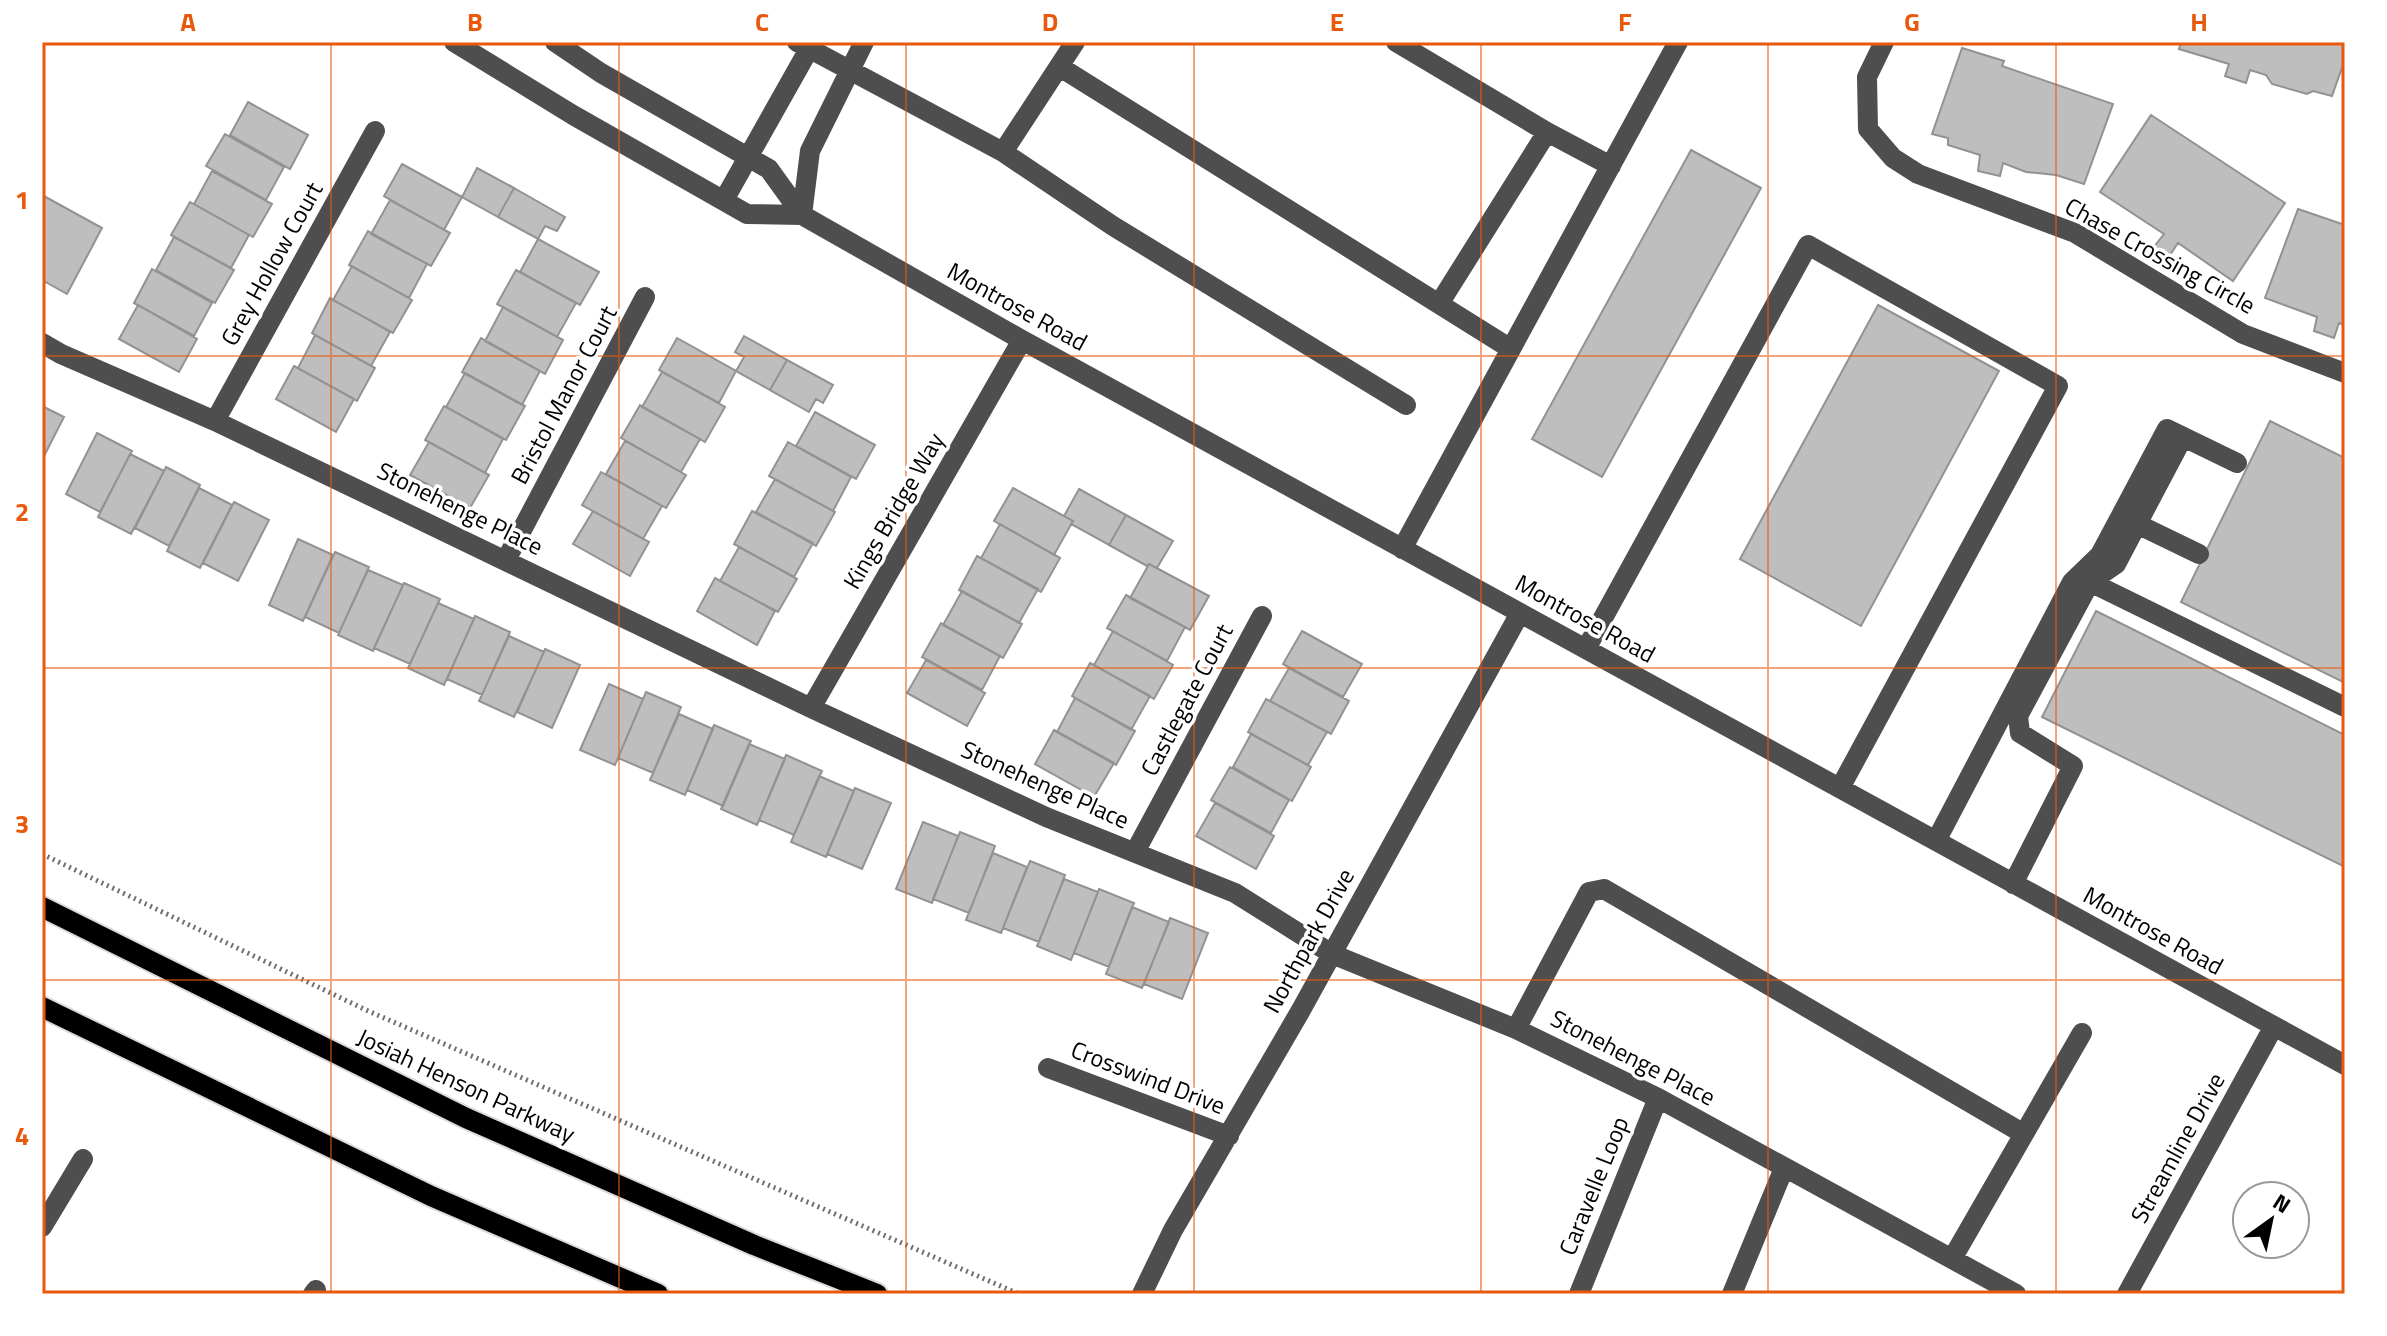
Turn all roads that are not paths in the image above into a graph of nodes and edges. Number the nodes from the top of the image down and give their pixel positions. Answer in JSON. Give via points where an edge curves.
{"nodes":[{"id":1,"x":454,"y":42,"type":"edge"},
{"id":2,"x":555,"y":42,"type":"edge"},
{"id":3,"x":864,"y":42,"type":"edge"},
{"id":4,"x":1075,"y":42,"type":"edge"},
{"id":5,"x":1396,"y":42,"type":"edge"},
{"id":6,"x":1678,"y":42,"type":"edge"},
{"id":7,"x":1884,"y":42,"type":"edge"},
{"id":8,"x":803,"y":46,"type":"edge"},
{"id":9,"x":1060,"y":67,"type":"junction"},
{"id":10,"x":850,"y":72,"type":"junction"},
{"id":11,"x":375,"y":131,"type":"dead end"},
{"id":12,"x":1547,"y":132,"type":"junction"},
{"id":13,"x":1003,"y":152,"type":"junction"},
{"id":14,"x":748,"y":157,"type":"junction"},
{"id":15,"x":1611,"y":166,"type":"junction"},
{"id":16,"x":724,"y":200,"type":"junction"},
{"id":17,"x":802,"y":215,"type":"junction"},
{"id":18,"x":645,"y":297,"type":"dead end"},
{"id":19,"x":1439,"y":304,"type":"junction"},
{"id":20,"x":1022,"y":340,"type":"junction"},
{"id":21,"x":42,"y":343,"type":"edge"},
{"id":22,"x":1511,"y":349,"type":"junction"},
{"id":23,"x":2345,"y":373,"type":"edge"},
{"id":24,"x":1406,"y":405,"type":"dead end"},
{"id":25,"x":215,"y":421,"type":"junction"},
{"id":26,"x":2183,"y":437,"type":"junction"},
{"id":27,"x":2237,"y":463,"type":"dead end"},
{"id":28,"x":2137,"y":524,"type":"junction"},
{"id":29,"x":1402,"y":549,"type":"junction"},
{"id":30,"x":2199,"y":554,"type":"dead end"},
{"id":31,"x":506,"y":560,"type":"junction"},
{"id":32,"x":2090,"y":582,"type":"junction"},
{"id":33,"x":1520,"y":613,"type":"junction"},
{"id":34,"x":1262,"y":616,"type":"dead end"},
{"id":35,"x":1586,"y":649,"type":"junction"},
{"id":36,"x":2345,"y":707,"type":"edge"},
{"id":37,"x":811,"y":708,"type":"junction"},
{"id":38,"x":1840,"y":788,"type":"junction"},
{"id":39,"x":1936,"y":841,"type":"junction"},
{"id":40,"x":1135,"y":852,"type":"junction"},
{"id":41,"x":2013,"y":884,"type":"junction"},
{"id":42,"x":42,"y":907,"type":"edge"},
{"id":43,"x":1332,"y":954,"type":"junction"},
{"id":44,"x":42,"y":1007,"type":"edge"},
{"id":45,"x":2274,"y":1026,"type":"junction"},
{"id":46,"x":1516,"y":1029,"type":"junction"},
{"id":47,"x":2082,"y":1033,"type":"dead end"},
{"id":48,"x":2345,"y":1065,"type":"edge"},
{"id":49,"x":1048,"y":1068,"type":"dead end"},
{"id":50,"x":1658,"y":1098,"type":"junction"},
{"id":51,"x":2024,"y":1134,"type":"junction"},
{"id":52,"x":1229,"y":1136,"type":"junction"},
{"id":53,"x":83,"y":1159,"type":"dead end"},
{"id":54,"x":1784,"y":1168,"type":"junction"},
{"id":55,"x":42,"y":1227,"type":"edge"},
{"id":56,"x":1952,"y":1259,"type":"junction"},
{"id":57,"x":658,"y":1294,"type":"edge"},
{"id":58,"x":877,"y":1294,"type":"edge"},
{"id":59,"x":1142,"y":1294,"type":"edge"},
{"id":60,"x":1579,"y":1294,"type":"edge"},
{"id":61,"x":1732,"y":1294,"type":"edge"},
{"id":62,"x":2016,"y":1294,"type":"edge"},
{"id":63,"x":2127,"y":1294,"type":"edge"}],
"edges":[{"from":1,"to":16,"type":"street","name":"Montrose Road"},
{"from":2,"to":14,"type":"street","name":"Montrose Road"},
{"from":3,"to":10,"type":"street"},
{"from":4,"to":9,"type":"street"},
{"from":5,"to":12,"type":"street"},
{"from":6,"to":15,"type":"street"},
{"from":7,"to":23,"type":"street","name":"Chase Crossing Circle","via":[[1867,77],[1868,129],[1893,158],[1918,174],[2075,233],[2243,334]]},
{"from":8,"to":10,"type":"street"},
{"from":8,"to":14,"type":"street"},
{"from":9,"to":13,"type":"street"},
{"from":9,"to":19,"type":"street"},
{"from":10,"to":13,"type":"street"},
{"from":10,"to":17,"type":"street","via":[[810,151]]},
{"from":11,"to":25,"type":"street","name":"Grey Hollow Court"},
{"from":12,"to":15,"type":"street"},
{"from":12,"to":19,"type":"street"},
{"from":13,"to":24,"type":"street","via":[[1113,226]]},
{"from":14,"to":16,"type":"street"},
{"from":14,"to":17,"type":"street","name":"Montrose Road","via":[[769,169]]},
{"from":15,"to":22,"type":"street"},
{"from":16,"to":17,"type":"street","name":"Montrose Road","via":[[747,214]]},
{"from":17,"to":20,"type":"street","name":"Montrose Road"},
{"from":18,"to":31,"type":"street","name":"Bristol Manor Court"},
{"from":19,"to":22,"type":"street"},
{"from":20,"to":29,"type":"street","name":"Montrose Road"},
{"from":20,"to":37,"type":"street","name":"Kings Bridge Way"},
{"from":21,"to":25,"type":"street","name":"Stonehenge Place"},
{"from":22,"to":29,"type":"street"},
{"from":25,"to":31,"type":"street","name":"Stonehenge Place"},
{"from":26,"to":27,"type":"street"},
{"from":26,"to":28,"type":"street"},
{"from":26,"to":39,"type":"street","via":[[2167,429],[2100,555],[2072,582]]},
{"from":28,"to":30,"type":"street"},
{"from":28,"to":32,"type":"street","via":[[2116,564]]},
{"from":29,"to":33,"type":"street","name":"Montrose Road"},
{"from":31,"to":37,"type":"street","name":"Stonehenge Place"},
{"from":32,"to":36,"type":"street"},
{"from":32,"to":41,"type":"street","via":[[2018,716],[2020,733],[2073,766]]},
{"from":33,"to":35,"type":"street","name":"Montrose Road"},
{"from":33,"to":43,"type":"street","name":"Northpark Drive"},
{"from":34,"to":40,"type":"street","name":"Castlegate Court"},
{"from":35,"to":38,"type":"street","name":"Montrose Road"},
{"from":35,"to":38,"type":"street","via":[[1808,245],[2058,386]]},
{"from":37,"to":40,"type":"street","name":"Stonehenge Place","via":[[1046,817]]},
{"from":38,"to":39,"type":"street","name":"Montrose Road"},
{"from":39,"to":41,"type":"street","name":"Montrose Road"},
{"from":40,"to":43,"type":"street","name":"Stonehenge Place","via":[[1235,893]]},
{"from":41,"to":45,"type":"street","name":"Montrose Road"},
{"from":42,"to":58,"type":"main road","name":"Josiah Henson Parkway","via":[[466,1118]]},
{"from":43,"to":46,"type":"street","name":"Stonehenge Place"},
{"from":43,"to":52,"type":"street","name":"Northpark Drive"},
{"from":44,"to":57,"type":"main road","via":[[431,1196]]},
{"from":45,"to":48,"type":"street","name":"Montrose Road"},
{"from":45,"to":63,"type":"street","name":"Streamline Drive"},
{"from":46,"to":50,"type":"street","name":"Stonehenge Place"},
{"from":46,"to":51,"type":"street","via":[[1589,892],[1604,889]]},
{"from":47,"to":51,"type":"street"},
{"from":49,"to":52,"type":"street","name":"Crosswind Drive"},
{"from":50,"to":54,"type":"street","name":"Stonehenge Place"},
{"from":50,"to":60,"type":"street","name":"Caravelle Loop"},
{"from":51,"to":56,"type":"street"},
{"from":52,"to":59,"type":"street","name":"Northpark Drive"},
{"from":53,"to":55,"type":"street"},
{"from":54,"to":56,"type":"street","name":"Stonehenge Place"},
{"from":54,"to":61,"type":"street"},
{"from":56,"to":62,"type":"street","name":"Stonehenge Place"}]}
